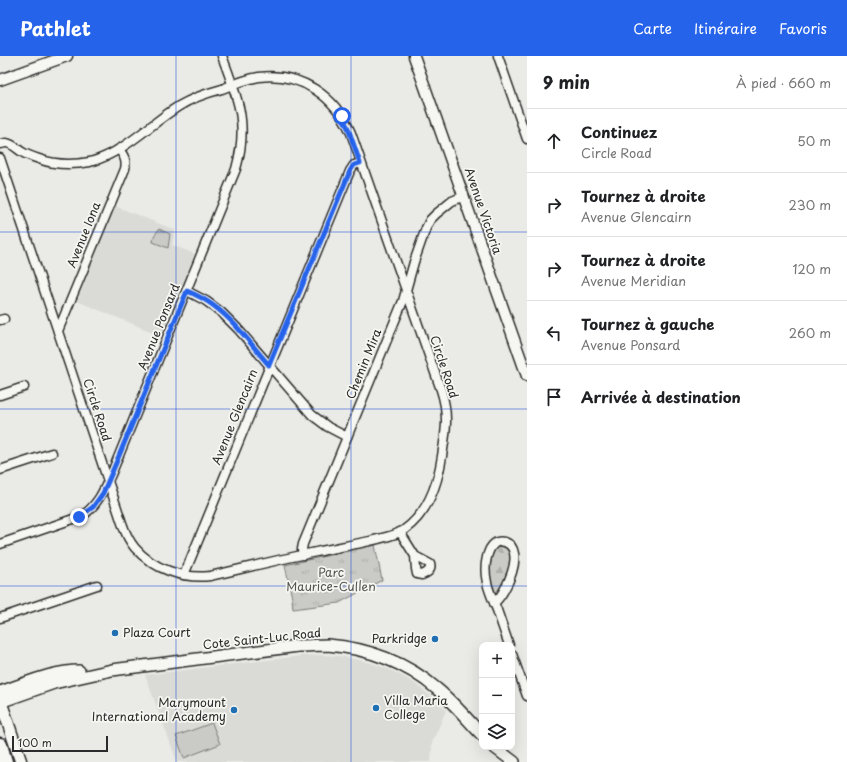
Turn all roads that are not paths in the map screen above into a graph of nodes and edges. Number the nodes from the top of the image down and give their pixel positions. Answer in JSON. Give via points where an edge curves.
{"nodes":[{"id":1,"x":67,"y":56,"type":"edge"},
{"id":2,"x":222,"y":56,"type":"edge"},
{"id":3,"x":414,"y":56,"type":"edge"},
{"id":4,"x":498,"y":56,"type":"edge"},
{"id":5,"x":0,"y":80,"type":"edge"},
{"id":6,"x":232,"y":85,"type":"junction"},
{"id":7,"x":527,"y":139,"type":"edge"},
{"id":8,"x":0,"y":144,"type":"edge"},
{"id":9,"x":119,"y":149,"type":"junction"},
{"id":10,"x":0,"y":158,"type":"edge"},
{"id":11,"x":360,"y":163,"type":"junction"},
{"id":12,"x":3,"y":174,"type":"edge"},
{"id":13,"x":464,"y":196,"type":"junction"},
{"id":14,"x":187,"y":291,"type":"junction"},
{"id":15,"x":406,"y":291,"type":"junction"},
{"id":16,"x":58,"y":331,"type":"junction"},
{"id":17,"x":269,"y":365,"type":"junction"},
{"id":18,"x":527,"y":376,"type":"edge"},
{"id":19,"x":24,"y":387,"type":"dead end"},
{"id":20,"x":0,"y":395,"type":"edge"},
{"id":21,"x":347,"y":437,"type":"junction"},
{"id":22,"x":52,"y":452,"type":"dead end"},
{"id":23,"x":0,"y":470,"type":"edge"},
{"id":24,"x":108,"y":481,"type":"junction"},
{"id":25,"x":400,"y":532,"type":"junction"},
{"id":26,"x":0,"y":544,"type":"edge"},
{"id":27,"x":303,"y":555,"type":"junction"},
{"id":28,"x":415,"y":556,"type":"dead end"},
{"id":29,"x":184,"y":575,"type":"junction"},
{"id":30,"x":97,"y":585,"type":"dead end"},
{"id":31,"x":494,"y":603,"type":"junction"},
{"id":32,"x":0,"y":618,"type":"edge"},
{"id":33,"x":508,"y":642,"type":"edge"},
{"id":34,"x":515,"y":662,"type":"edge"},
{"id":35,"x":527,"y":696,"type":"edge"},
{"id":36,"x":0,"y":699,"type":"edge"},
{"id":37,"x":479,"y":732,"type":"edge"},
{"id":38,"x":0,"y":745,"type":"edge"},
{"id":39,"x":498,"y":750,"type":"edge"},
{"id":40,"x":5,"y":762,"type":"edge"},
{"id":41,"x":21,"y":762,"type":"edge"},
{"id":42,"x":514,"y":762,"type":"edge"}],
"edges":[{"from":1,"to":5,"type":"street"},
{"from":2,"to":6,"type":"street","name":"Avenue Ponsard"},
{"from":3,"to":13,"type":"street","name":"Avenue Victoria"},
{"from":4,"to":7,"type":"street"},
{"from":6,"to":9,"type":"street","name":"Circle Road","via":[[193,98]]},
{"from":6,"to":11,"type":"street","name":"Circle Road","via":[[273,76],[288,78],[314,88],[329,100],[345,120]]},
{"from":6,"to":14,"type":"street","name":"Avenue Ponsard","via":[[241,117],[242,141],[239,159],[235,175]]},
{"from":8,"to":9,"type":"street","name":"Circle Road","via":[[7,143],[39,159],[64,164],[90,161]]},
{"from":9,"to":16,"type":"street","name":"Avenue Iona","via":[[125,159],[125,169]]},
{"from":10,"to":12,"type":"street","name":"Circle Road"},
{"from":11,"to":15,"type":"street","name":"Circle Road"},
{"from":11,"to":17,"type":"street","name":"Avenue Glencairn","via":[[354,165],[350,171]]},
{"from":12,"to":16,"type":"street","name":"Circle Road"},
{"from":13,"to":15,"type":"street","name":"Chemin Mira","via":[[452,201],[430,220]]},
{"from":13,"to":18,"type":"street","name":"Avenue Victoria"},
{"from":14,"to":17,"type":"street","via":[[206,300],[221,312]]},
{"from":14,"to":24,"type":"street","name":"Avenue Ponsard"},
{"from":15,"to":21,"type":"street","name":"Chemin Mira"},
{"from":15,"to":25,"type":"street","name":"Circle Road","via":[[443,396],[447,423],[440,468],[433,492],[417,518]]},
{"from":16,"to":24,"type":"street","name":"Circle Road"},
{"from":17,"to":21,"type":"street","via":[[316,419]]},
{"from":17,"to":29,"type":"street","name":"Avenue Glencairn"},
{"from":19,"to":20,"type":"street"},
{"from":21,"to":27,"type":"street","name":"Chemin Mira","via":[[303,544]]},
{"from":22,"to":23,"type":"street"},
{"from":24,"to":26,"type":"street","name":"Avenue Ponsard","via":[[97,502],[82,516]]},
{"from":24,"to":29,"type":"street","name":"Circle Road","via":[[124,530],[135,548],[145,558]]},
{"from":25,"to":27,"type":"street","name":"Circle Road"},
{"from":25,"to":28,"type":"street"},
{"from":27,"to":29,"type":"street","name":"Circle Road","via":[[210,576]]},
{"from":30,"to":32,"type":"street"},
{"from":31,"to":31,"type":"street","via":[[502,594],[515,563],[512,549],[508,543],[502,541],[492,546],[485,570],[487,585]]},
{"from":31,"to":33,"type":"street"},
{"from":34,"to":35,"type":"street"},
{"from":36,"to":37,"type":"main road","name":"Cote Saint-Luc Road","via":[[38,679],[68,672],[112,670],[298,646],[327,645],[365,651],[403,666],[446,696]]},
{"from":36,"to":41,"type":"main road"},
{"from":38,"to":40,"type":"highway"},
{"from":39,"to":42,"type":"main road"}]}
